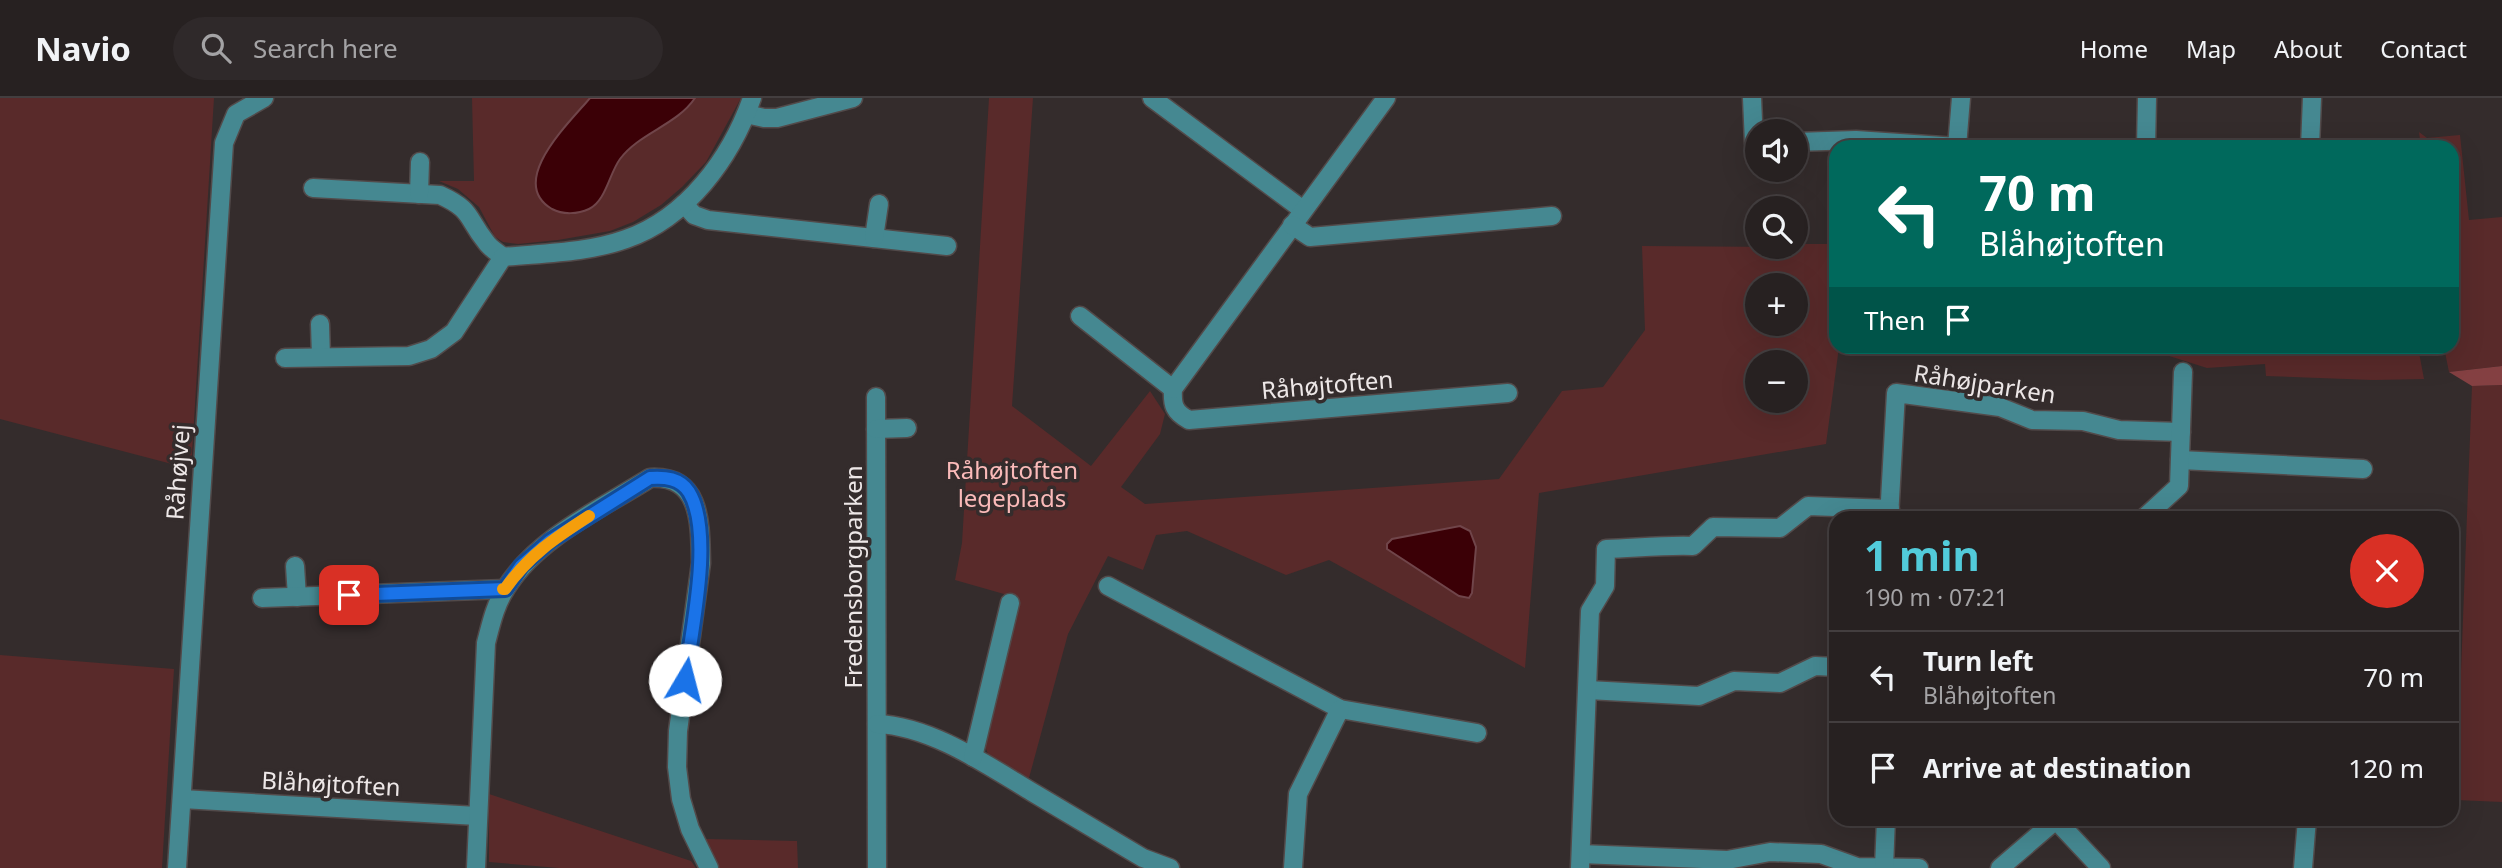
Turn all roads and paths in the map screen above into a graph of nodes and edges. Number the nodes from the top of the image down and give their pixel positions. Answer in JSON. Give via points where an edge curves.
{"nodes":[{"id":1,"x":264,"y":98,"type":"edge"},
{"id":2,"x":853,"y":98,"type":"edge"},
{"id":3,"x":1153,"y":98,"type":"edge"},
{"id":4,"x":1386,"y":98,"type":"edge"},
{"id":5,"x":1752,"y":98,"type":"edge"},
{"id":6,"x":1961,"y":98,"type":"edge"},
{"id":7,"x":2147,"y":98,"type":"edge"},
{"id":8,"x":2312,"y":98,"type":"edge"},
{"id":9,"x":234,"y":106,"type":"edge"},
{"id":10,"x":749,"y":106,"type":"edge"},
{"id":11,"x":1753,"y":119,"type":"edge"},
{"id":12,"x":1958,"y":140,"type":"edge"},
{"id":13,"x":2146,"y":140,"type":"edge"},
{"id":14,"x":2310,"y":140,"type":"edge"},
{"id":15,"x":1829,"y":141,"type":"edge"},
{"id":16,"x":1808,"y":142,"type":"edge"},
{"id":17,"x":420,"y":162,"type":"dead end"},
{"id":18,"x":313,"y":188,"type":"dead end"},
{"id":19,"x":419,"y":194,"type":"junction"},
{"id":20,"x":684,"y":204,"type":"junction"},
{"id":21,"x":879,"y":204,"type":"dead end"},
{"id":22,"x":1552,"y":216,"type":"dead end"},
{"id":23,"x":1297,"y":218,"type":"junction"},
{"id":24,"x":874,"y":238,"type":"junction"},
{"id":25,"x":947,"y":246,"type":"dead end"},
{"id":26,"x":503,"y":257,"type":"junction"},
{"id":27,"x":1080,"y":316,"type":"dead end"},
{"id":28,"x":320,"y":324,"type":"dead end"},
{"id":29,"x":285,"y":358,"type":"dead end"},
{"id":30,"x":321,"y":358,"type":"junction"},
{"id":31,"x":2183,"y":372,"type":"dead end"},
{"id":32,"x":1172,"y":389,"type":"junction"},
{"id":33,"x":1508,"y":393,"type":"dead end"},
{"id":34,"x":876,"y":397,"type":"dead end"},
{"id":35,"x":907,"y":428,"type":"dead end"},
{"id":36,"x":876,"y":429,"type":"junction"},
{"id":37,"x":2181,"y":432,"type":"junction"},
{"id":38,"x":2180,"y":460,"type":"junction"},
{"id":39,"x":2363,"y":469,"type":"dead end"},
{"id":40,"x":1866,"y":511,"type":"edge"},
{"id":41,"x":1889,"y":511,"type":"edge"},
{"id":42,"x":2152,"y":511,"type":"edge"},
{"id":43,"x":295,"y":566,"type":"dead end"},
{"id":44,"x":1108,"y":586,"type":"dead end"},
{"id":45,"x":505,"y":589,"type":"junction"},
{"id":46,"x":297,"y":597,"type":"junction"},
{"id":47,"x":262,"y":598,"type":"dead end"},
{"id":48,"x":1010,"y":603,"type":"dead end"},
{"id":49,"x":1829,"y":667,"type":"edge"},
{"id":50,"x":1588,"y":690,"type":"junction"},
{"id":51,"x":1340,"y":709,"type":"junction"},
{"id":52,"x":877,"y":724,"type":"junction"},
{"id":53,"x":1477,"y":733,"type":"dead end"},
{"id":54,"x":972,"y":757,"type":"junction"},
{"id":55,"x":182,"y":799,"type":"junction"},
{"id":56,"x":477,"y":816,"type":"junction"},
{"id":57,"x":1886,"y":826,"type":"edge"},
{"id":58,"x":2050,"y":826,"type":"edge"},
{"id":59,"x":2062,"y":826,"type":"edge"},
{"id":60,"x":2306,"y":826,"type":"edge"},
{"id":61,"x":1581,"y":861,"type":"edge"},
{"id":62,"x":1884,"y":867,"type":"edge"},
{"id":63,"x":177,"y":868,"type":"edge"},
{"id":64,"x":476,"y":868,"type":"edge"},
{"id":65,"x":709,"y":868,"type":"edge"},
{"id":66,"x":877,"y":868,"type":"edge"},
{"id":67,"x":1170,"y":868,"type":"edge"},
{"id":68,"x":1293,"y":868,"type":"edge"},
{"id":69,"x":1919,"y":868,"type":"edge"},
{"id":70,"x":2000,"y":868,"type":"edge"},
{"id":71,"x":2101,"y":868,"type":"edge"},
{"id":72,"x":2303,"y":868,"type":"edge"}],
"edges":[{"from":1,"to":9,"type":"street","name":"Råhøjvej"},
{"from":2,"to":10,"type":"street","via":[[778,118],[764,118]]},
{"from":3,"to":23,"type":"street"},
{"from":4,"to":23,"type":"street"},
{"from":5,"to":11,"type":"street"},
{"from":6,"to":12,"type":"street"},
{"from":7,"to":13,"type":"street"},
{"from":8,"to":14,"type":"street"},
{"from":9,"to":55,"type":"street","name":"Råhøjvej","via":[[224,143]]},
{"from":10,"to":20,"type":"street","via":[[724,156]]},
{"from":15,"to":16,"type":"street"},
{"from":17,"to":19,"type":"street"},
{"from":18,"to":19,"type":"street"},
{"from":19,"to":26,"type":"street","via":[[440,195],[458,203]]},
{"from":20,"to":24,"type":"street","via":[[694,215],[708,220]]},
{"from":20,"to":26,"type":"street","via":[[627,239],[586,249]]},
{"from":21,"to":24,"type":"street"},
{"from":22,"to":23,"type":"street","via":[[1310,237]]},
{"from":23,"to":32,"type":"street"},
{"from":24,"to":25,"type":"street"},
{"from":26,"to":30,"type":"street","via":[[454,332],[431,349],[409,356]]},
{"from":27,"to":32,"type":"street","name":"Råhøjtoften"},
{"from":28,"to":30,"type":"street"},
{"from":29,"to":30,"type":"street"},
{"from":31,"to":37,"type":"street"},
{"from":32,"to":33,"type":"street","name":"Råhøjtoften","via":[[1172,404],[1178,414],[1189,419]]},
{"from":34,"to":36,"type":"street","name":"Fredensborgparken"},
{"from":35,"to":36,"type":"street"},
{"from":36,"to":52,"type":"street","name":"Fredensborgparken"},
{"from":37,"to":38,"type":"street"},
{"from":37,"to":41,"type":"street","name":"Råhøjparken","via":[[2032,420],[2000,407],[1896,393]]},
{"from":38,"to":39,"type":"street"},
{"from":38,"to":42,"type":"street","via":[[2179,486]]},
{"from":40,"to":50,"type":"street","name":"Råhøjparken","via":[[1808,506],[1780,528],[1713,527],[1693,546],[1606,549],[1605,586],[1590,611]]},
{"from":43,"to":46,"type":"street"},
{"from":44,"to":51,"type":"street"},
{"from":45,"to":46,"type":"street"},
{"from":45,"to":56,"type":"street","via":[[486,643]]},
{"from":45,"to":65,"type":"street","via":[[521,566],[550,541],[650,478],[677,481],[689,491],[697,515],[701,563],[677,767],[690,830]]},
{"from":46,"to":47,"type":"street"},
{"from":48,"to":54,"type":"street"},
{"from":49,"to":50,"type":"street","via":[[1815,666],[1780,683],[1734,681],[1699,696]]},
{"from":50,"to":61,"type":"street","name":"Råhøjparken"},
{"from":51,"to":53,"type":"street"},
{"from":51,"to":68,"type":"street","via":[[1298,794]]},
{"from":52,"to":54,"type":"street","via":[[912,730]]},
{"from":52,"to":66,"type":"street","name":"Fredensborgparken"},
{"from":54,"to":67,"type":"street","via":[[1143,858]]},
{"from":55,"to":56,"type":"street","name":"Blåhøjtoften"},
{"from":55,"to":63,"type":"street","name":"Råhøjvej"},
{"from":56,"to":64,"type":"street"},
{"from":57,"to":62,"type":"street"},
{"from":58,"to":70,"type":"street"},
{"from":59,"to":71,"type":"street"},
{"from":60,"to":72,"type":"street"},
{"from":61,"to":62,"type":"street","name":"Råhøjparken","via":[[1727,860],[1770,852],[1821,854],[1857,867]]},
{"from":62,"to":69,"type":"street","name":"Råhøjparken"}]}
